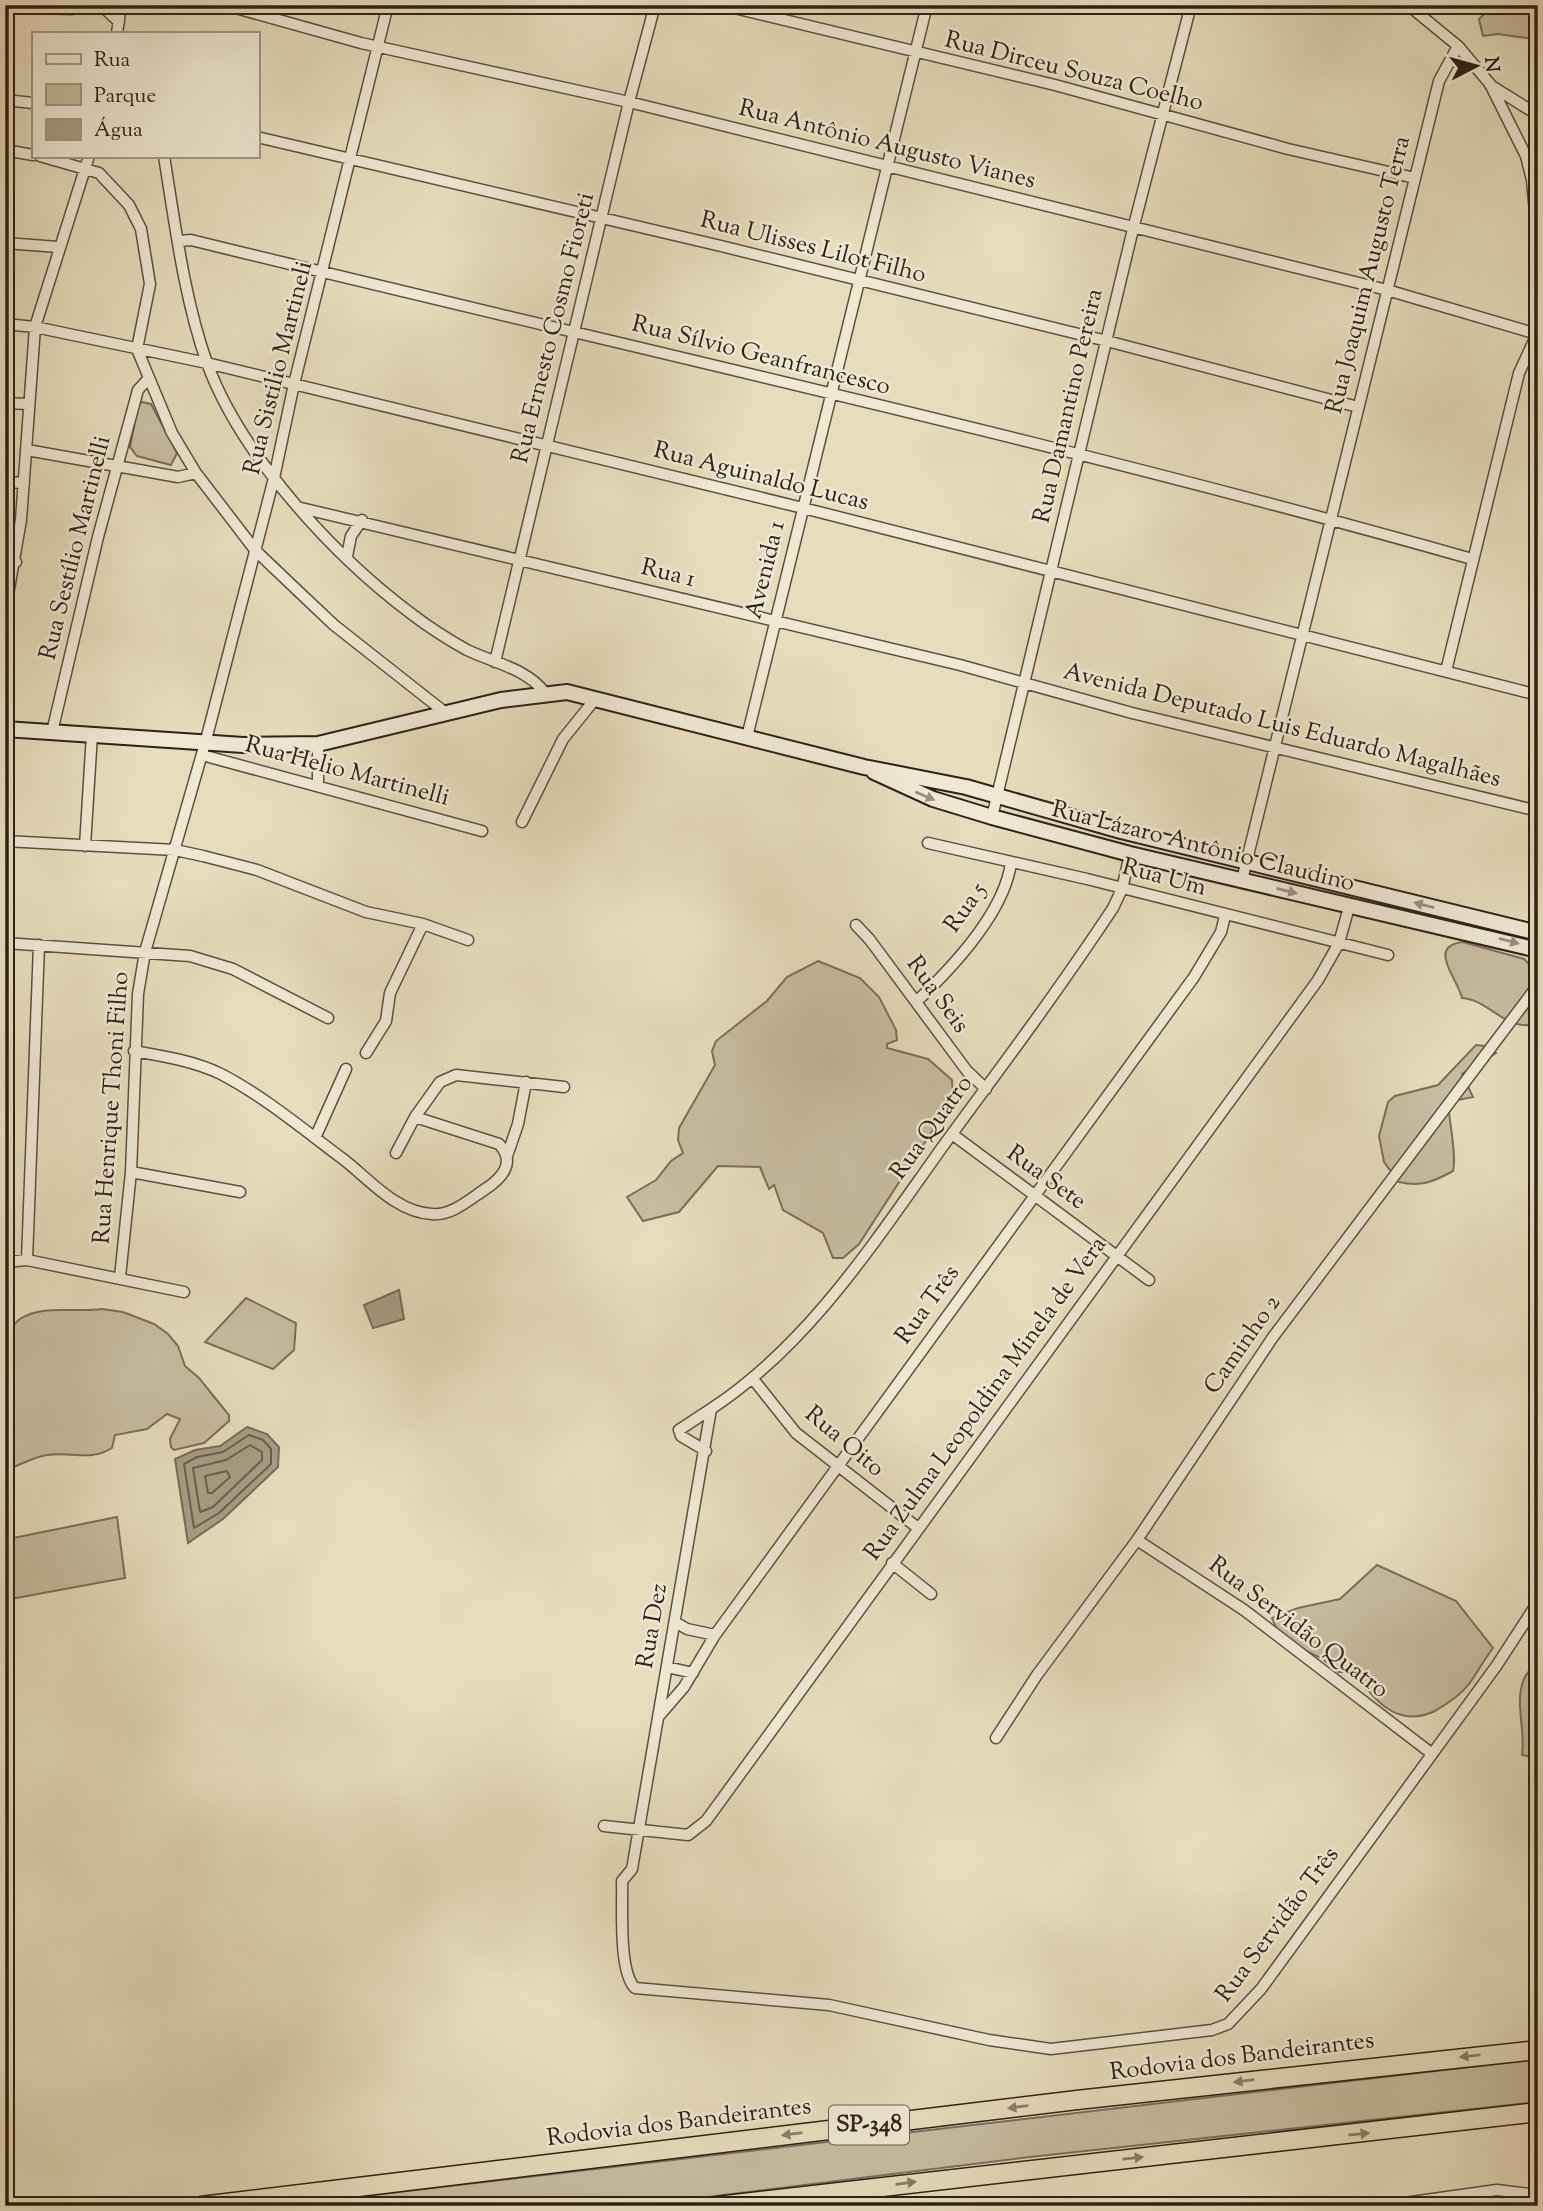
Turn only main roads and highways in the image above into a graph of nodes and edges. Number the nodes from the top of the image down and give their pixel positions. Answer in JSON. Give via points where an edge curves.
{"nodes":[{"id":1,"x":5,"y":729,"type":"edge"},
{"id":2,"x":863,"y":767,"type":"junction"},
{"id":3,"x":1538,"y":933,"type":"edge"},
{"id":4,"x":1538,"y":950,"type":"edge"},
{"id":5,"x":1538,"y":2050,"type":"edge"},
{"id":6,"x":1538,"y":2112,"type":"edge"},
{"id":7,"x":201,"y":2206,"type":"edge"},
{"id":8,"x":717,"y":2206,"type":"edge"}],
"edges":[{"from":1,"to":2,"type":"main road","name":"Rua Lázaro Antônio Claudino","via":[[204,748],[318,744],[545,692],[567,692]]},
{"from":3,"to":2,"type":"main road","name":"Rua Lázaro Antônio Claudino","one_way":true,"via":[[954,784]]},
{"from":2,"to":4,"type":"main road","name":"Rua Lázaro Antônio Claudino","one_way":true,"via":[[933,799],[992,817]]},
{"from":5,"to":7,"type":"highway","name":"Rodovia dos Bandeirantes","number":"SP-348","one_way":true,"via":[[1077,2100]]},
{"from":8,"to":6,"type":"highway","one_way":true}]}
